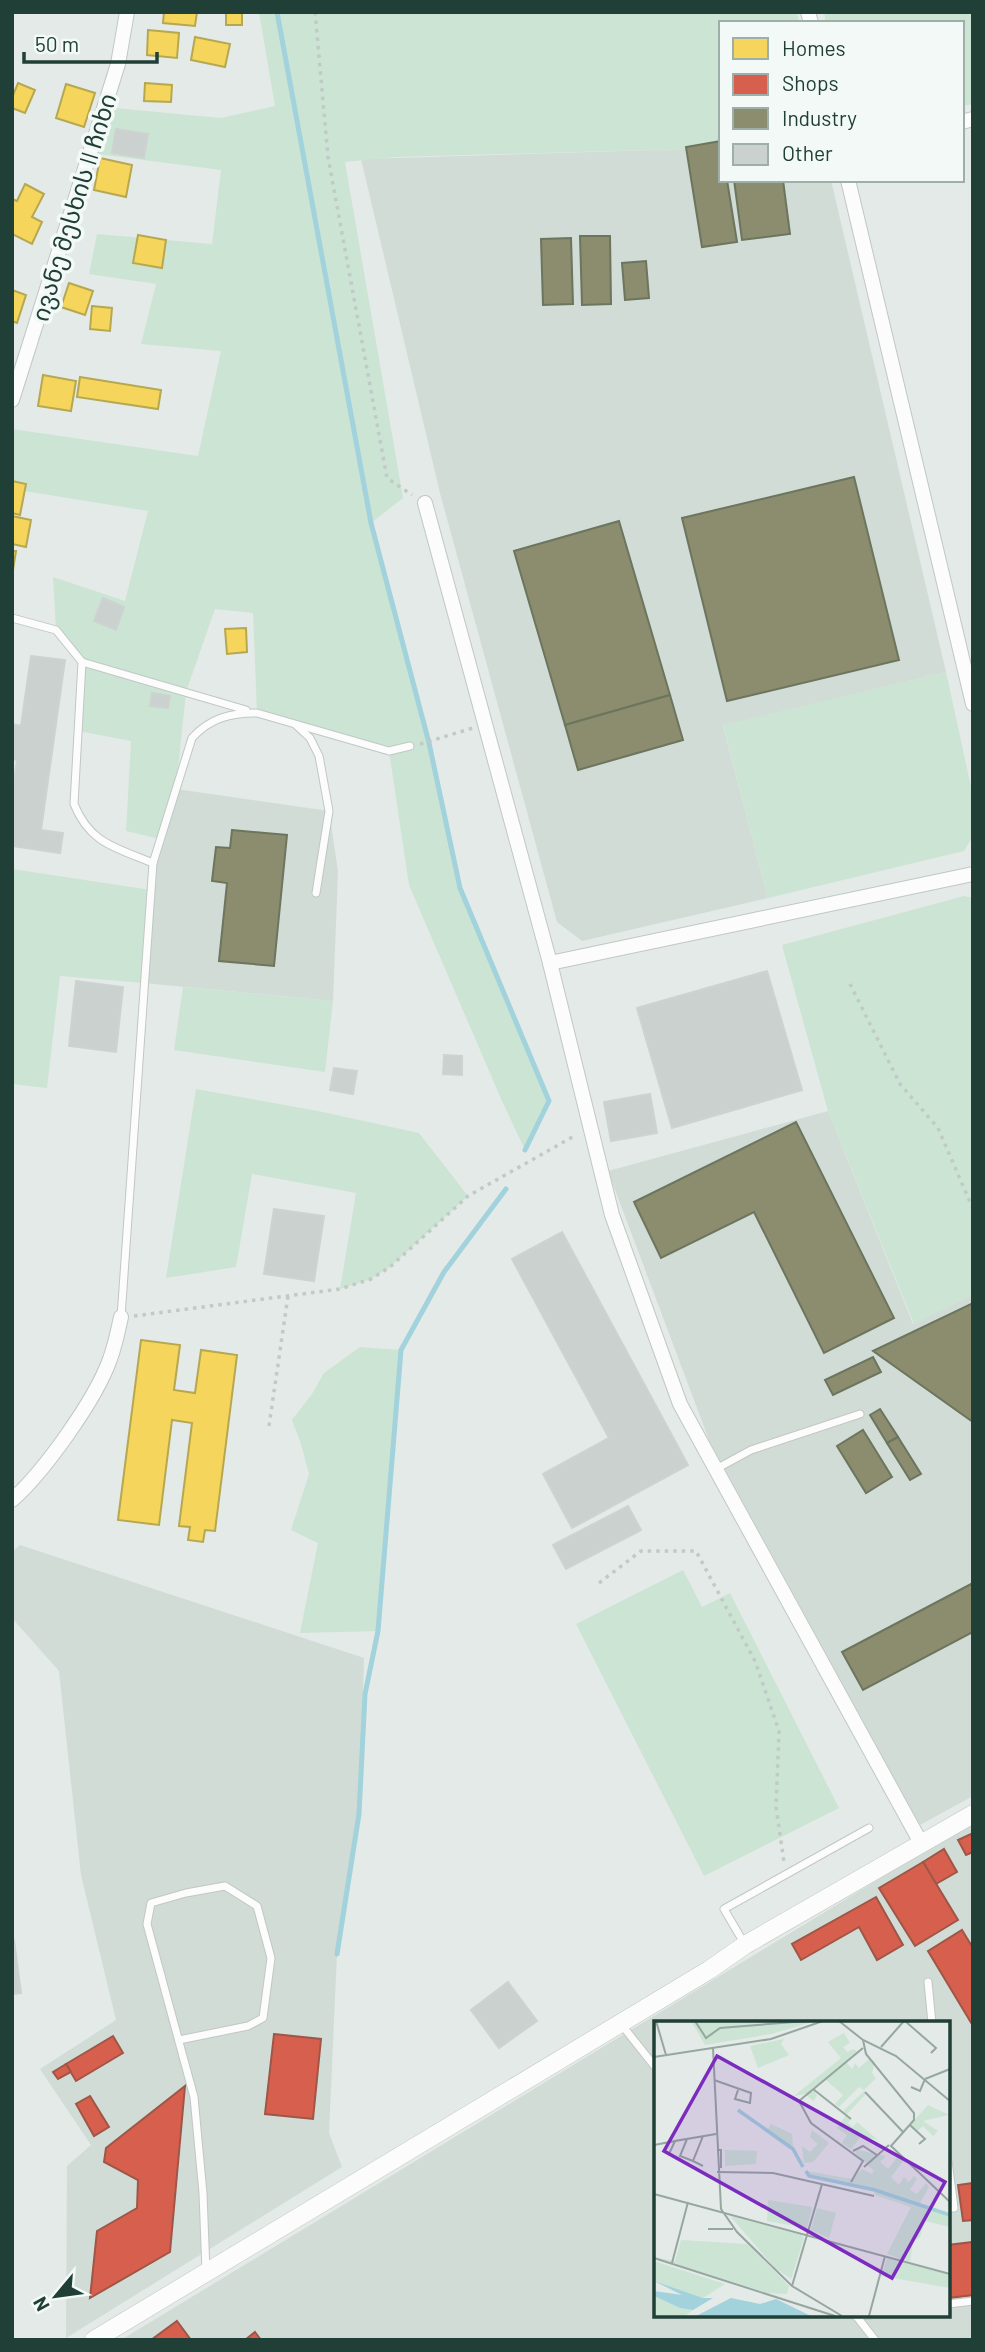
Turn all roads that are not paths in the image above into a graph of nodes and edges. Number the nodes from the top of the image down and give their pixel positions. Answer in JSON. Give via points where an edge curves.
{"nodes":[{"id":1,"x":127,"y":12,"type":"edge"},
{"id":2,"x":848,"y":182,"type":"edge"},
{"id":3,"x":12,"y":400,"type":"edge"},
{"id":4,"x":425,"y":503,"type":"road end"},
{"id":5,"x":12,"y":618,"type":"edge"},
{"id":6,"x":82,"y":663,"type":"junction"},
{"id":7,"x":973,"y":704,"type":"edge"},
{"id":8,"x":257,"y":713,"type":"junction"},
{"id":9,"x":295,"y":724,"type":"junction"},
{"id":10,"x":410,"y":746,"type":"road end"},
{"id":11,"x":153,"y":863,"type":"junction"},
{"id":12,"x":973,"y":874,"type":"edge"},
{"id":13,"x":316,"y":893,"type":"dead end"},
{"id":14,"x":550,"y":963,"type":"junction"},
{"id":15,"x":121,"y":1317,"type":"joint"},
{"id":16,"x":860,"y":1413,"type":"dead end"},
{"id":17,"x":715,"y":1469,"type":"junction"},
{"id":18,"x":12,"y":1500,"type":"edge"},
{"id":19,"x":973,"y":1814,"type":"edge"},
{"id":20,"x":869,"y":1828,"type":"dead end"},
{"id":21,"x":921,"y":1843,"type":"junction"},
{"id":22,"x":745,"y":1945,"type":"junction"},
{"id":23,"x":928,"y":1982,"type":"dead end"},
{"id":24,"x":932,"y":2021,"type":"edge"},
{"id":25,"x":620,"y":2023,"type":"junction"},
{"id":26,"x":179,"y":2040,"type":"junction"},
{"id":27,"x":654,"y":2066,"type":"edge"},
{"id":28,"x":950,"y":2177,"type":"edge"},
{"id":29,"x":950,"y":2208,"type":"edge"},
{"id":30,"x":206,"y":2272,"type":"junction"},
{"id":31,"x":973,"y":2301,"type":"edge"},
{"id":32,"x":950,"y":2304,"type":"edge"},
{"id":33,"x":857,"y":2317,"type":"edge"},
{"id":34,"x":94,"y":2340,"type":"edge"},
{"id":35,"x":875,"y":2340,"type":"edge"}],
"edges":[{"from":1,"to":3,"type":"street","name":"ივანე მესხის II ჩიხი","via":[[118,64]]},
{"from":2,"to":7,"type":"street"},
{"from":4,"to":14,"type":"street"},
{"from":5,"to":6,"type":"lane","via":[[56,630]]},
{"from":6,"to":8,"type":"lane"},
{"from":6,"to":11,"type":"lane","via":[[74,804],[97,839]]},
{"from":8,"to":9,"type":"lane"},
{"from":8,"to":11,"type":"lane","via":[[220,717],[203,725],[192,738]]},
{"from":9,"to":10,"type":"lane","via":[[389,751]]},
{"from":9,"to":13,"type":"lane","via":[[310,738],[319,756],[329,811]]},
{"from":11,"to":15,"type":"lane"},
{"from":12,"to":14,"type":"street"},
{"from":14,"to":17,"type":"street","via":[[612,1215],[680,1404]]},
{"from":15,"to":18,"type":"street","via":[[110,1360],[85,1409]]},
{"from":16,"to":17,"type":"lane","via":[[751,1450]]},
{"from":17,"to":21,"type":"street"},
{"from":19,"to":21,"type":"street"},
{"from":20,"to":22,"type":"lane","via":[[724,1909]]},
{"from":21,"to":22,"type":"street"},
{"from":22,"to":25,"type":"street"},
{"from":23,"to":24,"type":"lane"},
{"from":25,"to":27,"type":"lane"},
{"from":25,"to":30,"type":"street"},
{"from":26,"to":26,"type":"lane","via":[[146,1924],[151,1903],[225,1886],[257,1906],[271,1958],[263,2018],[248,2026]]},
{"from":26,"to":30,"type":"lane","via":[[194,2097]]},
{"from":28,"to":29,"type":"lane","via":[[954,2208]]},
{"from":30,"to":34,"type":"street"},
{"from":31,"to":32,"type":"lane"},
{"from":33,"to":35,"type":"lane"}]}
